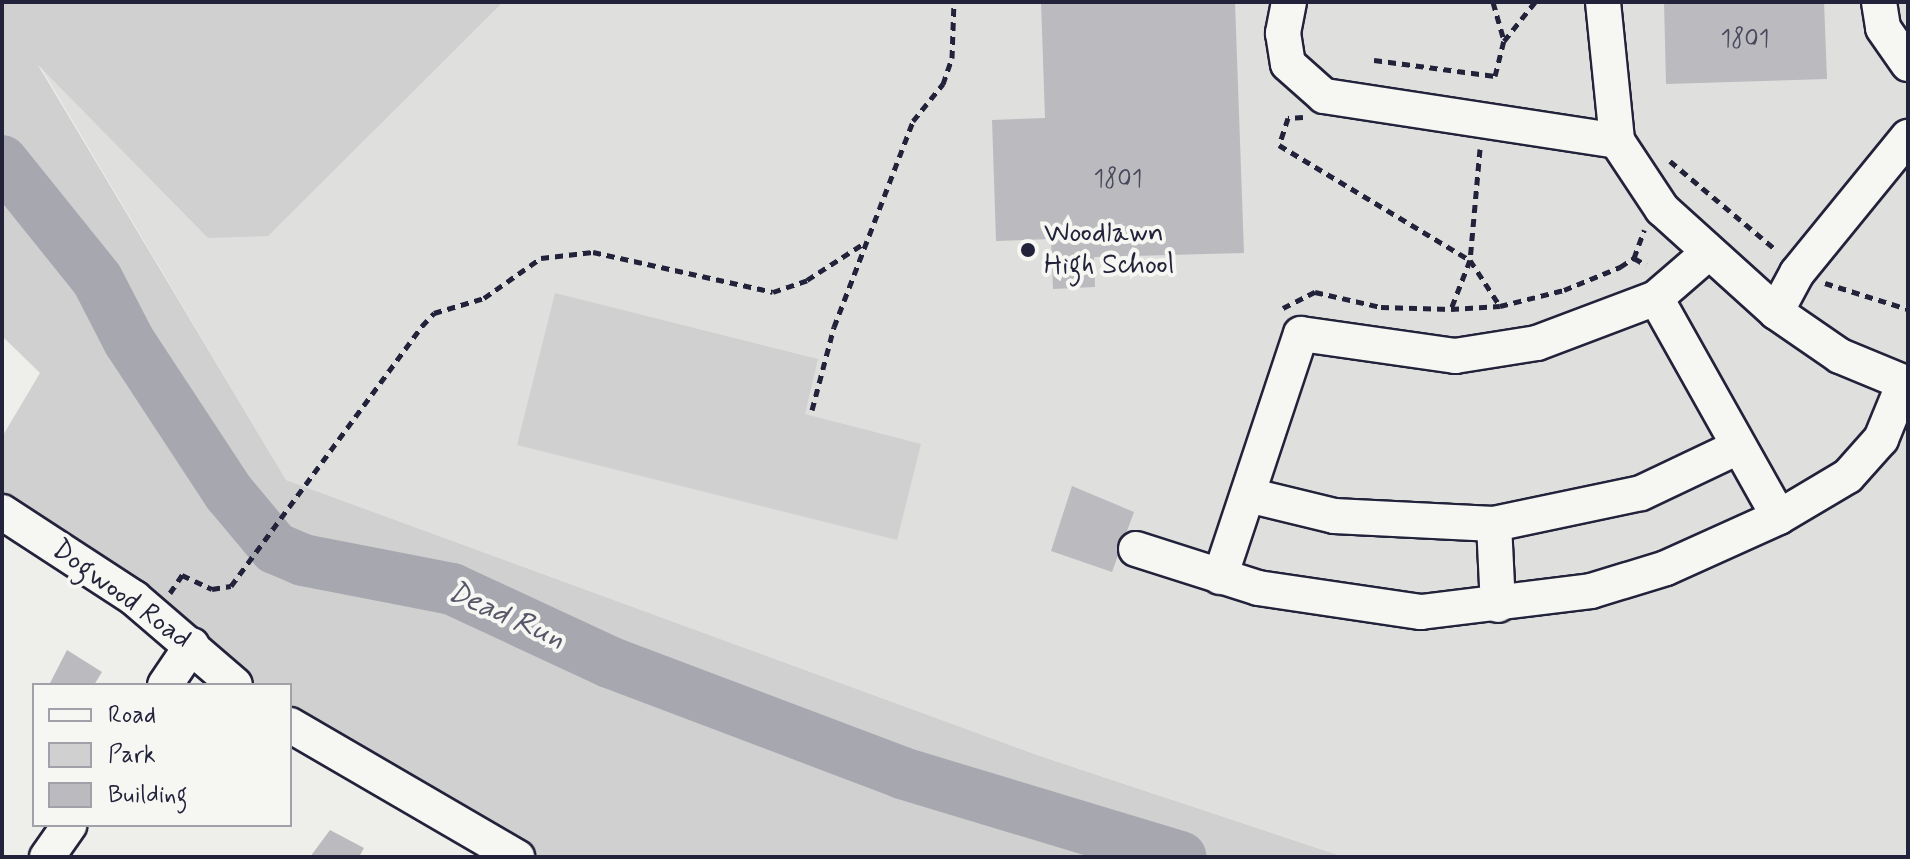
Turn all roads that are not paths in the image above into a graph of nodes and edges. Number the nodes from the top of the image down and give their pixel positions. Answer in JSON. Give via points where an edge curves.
{"nodes":[{"id":1,"x":1289,"y":2,"type":"edge"},
{"id":2,"x":1603,"y":2,"type":"edge"},
{"id":3,"x":1879,"y":2,"type":"edge"},
{"id":4,"x":1908,"y":64,"type":"edge"},
{"id":5,"x":1908,"y":137,"type":"edge"},
{"id":6,"x":1617,"y":141,"type":"junction"},
{"id":7,"x":1708,"y":253,"type":"junction"},
{"id":8,"x":1656,"y":298,"type":"junction"},
{"id":9,"x":1776,"y":312,"type":"junction"},
{"id":10,"x":1906,"y":384,"type":"edge"},
{"id":11,"x":1738,"y":447,"type":"junction"},
{"id":12,"x":1248,"y":495,"type":"junction"},
{"id":13,"x":2,"y":512,"type":"edge"},
{"id":14,"x":1779,"y":517,"type":"junction"},
{"id":15,"x":1494,"y":524,"type":"junction"},
{"id":16,"x":1136,"y":549,"type":"dead end"},
{"id":17,"x":1220,"y":577,"type":"junction"},
{"id":18,"x":1498,"y":605,"type":"junction"},
{"id":19,"x":192,"y":645,"type":"junction"},
{"id":20,"x":166,"y":683,"type":"edge"},
{"id":21,"x":233,"y":683,"type":"edge"},
{"id":22,"x":292,"y":726,"type":"edge"},
{"id":23,"x":68,"y":827,"type":"edge"},
{"id":24,"x":47,"y":857,"type":"edge"},
{"id":25,"x":517,"y":857,"type":"edge"}],
"edges":[{"from":1,"to":6,"type":"street","via":[[1283,33],[1288,64],[1324,96]]},
{"from":2,"to":6,"type":"street"},
{"from":3,"to":4,"type":"street","via":[[1883,28]]},
{"from":5,"to":9,"type":"street","via":[[1797,273]]},
{"from":6,"to":7,"type":"street","via":[[1662,209]]},
{"from":7,"to":8,"type":"street"},
{"from":7,"to":9,"type":"street"},
{"from":8,"to":11,"type":"street"},
{"from":8,"to":12,"type":"street","via":[[1537,343],[1455,356],[1301,334]]},
{"from":9,"to":10,"type":"street","via":[[1840,356]]},
{"from":10,"to":14,"type":"street","via":[[1881,439],[1848,476]]},
{"from":11,"to":14,"type":"street"},
{"from":11,"to":15,"type":"street","via":[[1641,493]]},
{"from":12,"to":15,"type":"street","via":[[1334,516]]},
{"from":12,"to":17,"type":"street"},
{"from":13,"to":19,"type":"street","name":"Dogwood Road"},
{"from":14,"to":18,"type":"street","via":[[1666,568],[1591,591]]},
{"from":15,"to":18,"type":"street"},
{"from":16,"to":17,"type":"street"},
{"from":17,"to":18,"type":"street","via":[[1325,601],[1421,612]]},
{"from":19,"to":20,"type":"street"},
{"from":19,"to":21,"type":"street","name":"Dogwood Road"},
{"from":22,"to":25,"type":"street"},
{"from":23,"to":24,"type":"street"}]}
